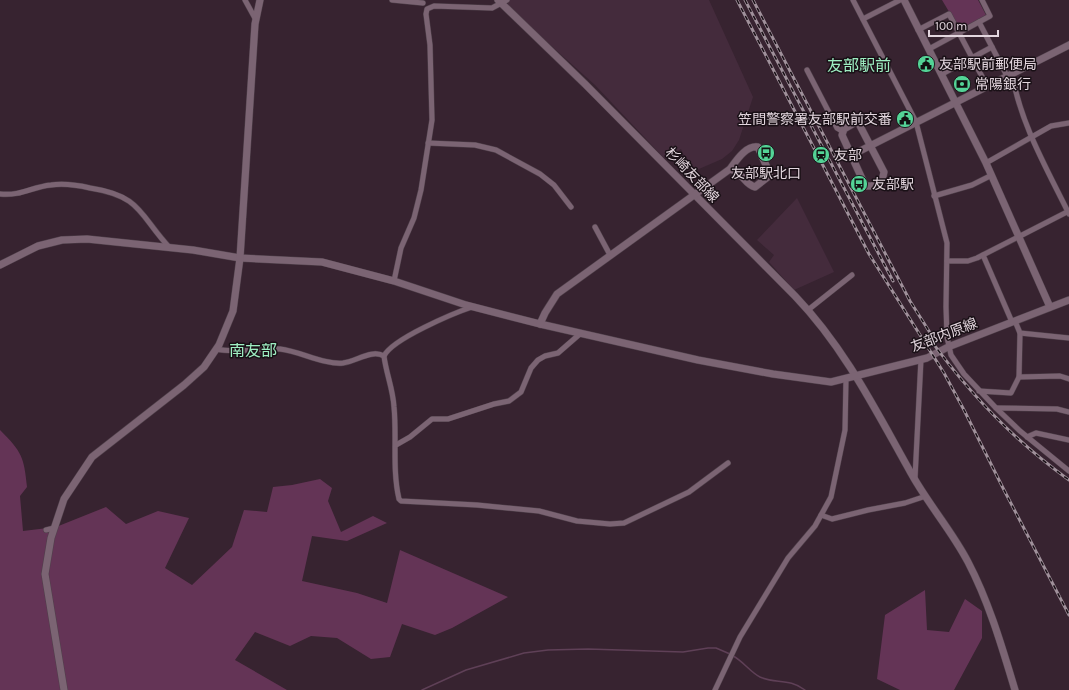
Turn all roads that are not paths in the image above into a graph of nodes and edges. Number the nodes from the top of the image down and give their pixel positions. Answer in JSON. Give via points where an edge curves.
{"nodes":[{"id":1,"x":245,"y":0,"type":"edge"},
{"id":2,"x":260,"y":0,"type":"edge"},
{"id":3,"x":392,"y":0,"type":"edge"},
{"id":4,"x":853,"y":0,"type":"edge"},
{"id":5,"x":900,"y":0,"type":"edge"},
{"id":6,"x":904,"y":0,"type":"edge"},
{"id":7,"x":982,"y":0,"type":"edge"},
{"id":8,"x":502,"y":1,"type":"edge"},
{"id":9,"x":423,"y":3,"type":"dead end"},
{"id":10,"x":863,"y":19,"type":"junction"},
{"id":11,"x":256,"y":20,"type":"junction"},
{"id":12,"x":979,"y":22,"type":"junction"},
{"id":13,"x":918,"y":30,"type":"junction"},
{"id":14,"x":959,"y":33,"type":"junction"},
{"id":15,"x":1069,"y":45,"type":"edge"},
{"id":16,"x":992,"y":48,"type":"junction"},
{"id":17,"x":929,"y":49,"type":"junction"},
{"id":18,"x":971,"y":58,"type":"junction"},
{"id":19,"x":807,"y":70,"type":"dead end"},
{"id":20,"x":942,"y":74,"type":"junction"},
{"id":21,"x":1010,"y":75,"type":"junction"},
{"id":22,"x":987,"y":86,"type":"junction"},
{"id":23,"x":956,"y":102,"type":"junction"},
{"id":24,"x":916,"y":122,"type":"junction"},
{"id":25,"x":1069,"y":123,"type":"edge"},
{"id":26,"x":842,"y":131,"type":"junction"},
{"id":27,"x":1032,"y":137,"type":"junction"},
{"id":28,"x":428,"y":143,"type":"junction"},
{"id":29,"x":870,"y":146,"type":"junction"},
{"id":30,"x":852,"y":155,"type":"junction"},
{"id":31,"x":736,"y":161,"type":"junction"},
{"id":32,"x":986,"y":163,"type":"junction"},
{"id":33,"x":730,"y":169,"type":"junction"},
{"id":34,"x":738,"y":171,"type":"junction"},
{"id":35,"x":992,"y":175,"type":"junction"},
{"id":36,"x":0,"y":194,"type":"edge"},
{"id":37,"x":694,"y":195,"type":"junction"},
{"id":38,"x":934,"y":196,"type":"junction"},
{"id":39,"x":571,"y":207,"type":"dead end"},
{"id":40,"x":1069,"y":212,"type":"edge"},
{"id":41,"x":595,"y":227,"type":"dead end"},
{"id":42,"x":1019,"y":237,"type":"junction"},
{"id":43,"x":171,"y":248,"type":"junction"},
{"id":44,"x":610,"y":255,"type":"junction"},
{"id":45,"x":983,"y":255,"type":"junction"},
{"id":46,"x":240,"y":258,"type":"junction"},
{"id":47,"x":947,"y":261,"type":"junction"},
{"id":48,"x":0,"y":265,"type":"edge"},
{"id":49,"x":852,"y":276,"type":"dead end"},
{"id":50,"x":394,"y":281,"type":"junction"},
{"id":51,"x":1069,"y":300,"type":"edge"},
{"id":52,"x":472,"y":307,"type":"junction"},
{"id":53,"x":1050,"y":307,"type":"junction"},
{"id":54,"x":808,"y":310,"type":"junction"},
{"id":55,"x":1013,"y":322,"type":"junction"},
{"id":56,"x":540,"y":324,"type":"junction"},
{"id":57,"x":582,"y":333,"type":"junction"},
{"id":58,"x":1020,"y":333,"type":"junction"},
{"id":59,"x":1069,"y":338,"type":"edge"},
{"id":60,"x":948,"y":347,"type":"junction"},
{"id":61,"x":216,"y":349,"type":"junction"},
{"id":62,"x":384,"y":356,"type":"junction"},
{"id":63,"x":921,"y":359,"type":"junction"},
{"id":64,"x":857,"y":376,"type":"junction"},
{"id":65,"x":1019,"y":377,"type":"junction"},
{"id":66,"x":846,"y":379,"type":"junction"},
{"id":67,"x":1069,"y":379,"type":"edge"},
{"id":68,"x":979,"y":391,"type":"junction"},
{"id":69,"x":996,"y":408,"type":"junction"},
{"id":70,"x":1069,"y":412,"type":"edge"},
{"id":71,"x":1027,"y":437,"type":"junction"},
{"id":72,"x":1069,"y":440,"type":"edge"},
{"id":73,"x":396,"y":445,"type":"junction"},
{"id":74,"x":728,"y":463,"type":"dead end"},
{"id":75,"x":1069,"y":471,"type":"edge"},
{"id":76,"x":915,"y":479,"type":"junction"},
{"id":77,"x":926,"y":496,"type":"junction"},
{"id":78,"x":821,"y":515,"type":"junction"},
{"id":79,"x":54,"y":528,"type":"junction"},
{"id":80,"x":46,"y":530,"type":"dead end"},
{"id":81,"x":64,"y":690,"type":"edge"},
{"id":82,"x":715,"y":690,"type":"edge"},
{"id":83,"x":1015,"y":690,"type":"edge"}],
"edges":[{"from":1,"to":11,"type":"street"},
{"from":2,"to":11,"type":"street"},
{"from":3,"to":9,"type":"street"},
{"from":4,"to":10,"type":"street"},
{"from":5,"to":10,"type":"street"},
{"from":6,"to":13,"type":"street"},
{"from":7,"to":12,"type":"street","via":[[990,16]]},
{"from":8,"to":28,"type":"street","via":[[492,8],[434,6],[427,9],[432,120]]},
{"from":8,"to":37,"type":"street","name":"杉崎友部線"},
{"from":10,"to":24,"type":"street"},
{"from":11,"to":46,"type":"street"},
{"from":12,"to":14,"type":"street"},
{"from":12,"to":16,"type":"street"},
{"from":13,"to":14,"type":"street","via":[[949,14]]},
{"from":13,"to":17,"type":"street"},
{"from":14,"to":17,"type":"street"},
{"from":14,"to":18,"type":"street"},
{"from":15,"to":21,"type":"street"},
{"from":16,"to":18,"type":"street"},
{"from":16,"to":21,"type":"street"},
{"from":17,"to":20,"type":"street"},
{"from":18,"to":20,"type":"street"},
{"from":18,"to":22,"type":"street"},
{"from":19,"to":26,"type":"street","via":[[837,128]]},
{"from":20,"to":23,"type":"street"},
{"from":21,"to":22,"type":"street"},
{"from":21,"to":27,"type":"street"},
{"from":22,"to":23,"type":"street"},
{"from":23,"to":24,"type":"street"},
{"from":23,"to":32,"type":"street"},
{"from":24,"to":29,"type":"street"},
{"from":24,"to":38,"type":"street"},
{"from":25,"to":27,"type":"street","via":[[1051,126]]},
{"from":26,"to":29,"type":"street","via":[[858,123]]},
{"from":26,"to":30,"type":"street"},
{"from":27,"to":32,"type":"street"},
{"from":27,"to":40,"type":"street"},
{"from":28,"to":39,"type":"street","via":[[475,145],[496,150],[540,174],[554,185]]},
{"from":28,"to":50,"type":"street","via":[[421,190],[414,218],[401,248]]},
{"from":29,"to":30,"type":"street"},
{"from":29,"to":30,"type":"street","via":[[884,175],[882,181],[867,186]]},
{"from":31,"to":33,"type":"street"},
{"from":31,"to":34,"type":"street"},
{"from":31,"to":34,"type":"street","via":[[749,148],[758,147],[769,172],[766,180],[755,187]]},
{"from":32,"to":35,"type":"street"},
{"from":33,"to":34,"type":"street"},
{"from":33,"to":37,"type":"street"},
{"from":35,"to":38,"type":"street","via":[[972,185]]},
{"from":35,"to":42,"type":"street"},
{"from":36,"to":43,"type":"street","via":[[19,194],[62,183],[114,192],[138,208]]},
{"from":37,"to":44,"type":"street"},
{"from":37,"to":54,"type":"street","name":"杉崎友部線"},
{"from":38,"to":47,"type":"street","via":[[947,243]]},
{"from":40,"to":42,"type":"street"},
{"from":41,"to":44,"type":"street"},
{"from":42,"to":45,"type":"street"},
{"from":42,"to":53,"type":"street"},
{"from":43,"to":46,"type":"street","name":"友部内原線"},
{"from":43,"to":48,"type":"street","name":"友部内原線","via":[[87,239],[62,240],[38,246]]},
{"from":44,"to":56,"type":"street","via":[[557,294]]},
{"from":45,"to":47,"type":"street","via":[[968,261]]},
{"from":45,"to":55,"type":"street"},
{"from":46,"to":50,"type":"street","name":"友部内原線","via":[[322,262]]},
{"from":46,"to":61,"type":"street","via":[[234,311]]},
{"from":47,"to":60,"type":"street"},
{"from":49,"to":54,"type":"street"},
{"from":50,"to":52,"type":"street","name":"友部内原線"},
{"from":51,"to":53,"type":"street","name":"友部内原線"},
{"from":52,"to":56,"type":"street","name":"友部内原線"},
{"from":52,"to":62,"type":"street","via":[[396,343]]},
{"from":53,"to":55,"type":"street","name":"友部内原線"},
{"from":54,"to":64,"type":"street","name":"杉崎友部線"},
{"from":55,"to":58,"type":"street"},
{"from":55,"to":60,"type":"street","name":"友部内原線"},
{"from":56,"to":57,"type":"street","name":"友部内原線"},
{"from":57,"to":66,"type":"street","name":"友部内原線","via":[[698,360],[773,374],[831,382]]},
{"from":57,"to":73,"type":"street","via":[[558,353],[538,360],[531,368],[521,392],[509,401],[448,418],[432,419]]},
{"from":58,"to":59,"type":"street"},
{"from":58,"to":65,"type":"street"},
{"from":60,"to":63,"type":"street","name":"友部内原線"},
{"from":60,"to":68,"type":"street","via":[[964,374]]},
{"from":61,"to":62,"type":"street","via":[[241,352],[281,349],[342,363],[379,352]]},
{"from":61,"to":79,"type":"street","via":[[204,367],[184,385],[92,457],[64,499]]},
{"from":62,"to":73,"type":"street","via":[[393,389]]},
{"from":63,"to":64,"type":"street","name":"友部内原線"},
{"from":63,"to":76,"type":"street"},
{"from":64,"to":66,"type":"street","name":"友部内原線"},
{"from":64,"to":76,"type":"street"},
{"from":65,"to":67,"type":"street","via":[[1060,376]]},
{"from":65,"to":68,"type":"street","via":[[1012,393]]},
{"from":66,"to":78,"type":"street","via":[[845,430],[831,497]]},
{"from":68,"to":69,"type":"street"},
{"from":69,"to":70,"type":"street","via":[[1057,409]]},
{"from":69,"to":71,"type":"street"},
{"from":71,"to":72,"type":"street","via":[[1036,433]]},
{"from":71,"to":75,"type":"street"},
{"from":73,"to":74,"type":"street","via":[[395,478],[399,499],[402,501],[539,510],[577,520],[610,524],[624,523],[690,492]]},
{"from":76,"to":77,"type":"street"},
{"from":77,"to":78,"type":"street","via":[[832,519]]},
{"from":77,"to":83,"type":"street","via":[[963,552],[974,574],[1001,643]]},
{"from":78,"to":82,"type":"street","via":[[788,558],[740,637]]},
{"from":79,"to":80,"type":"street"},
{"from":79,"to":81,"type":"street","via":[[45,574]]}]}
